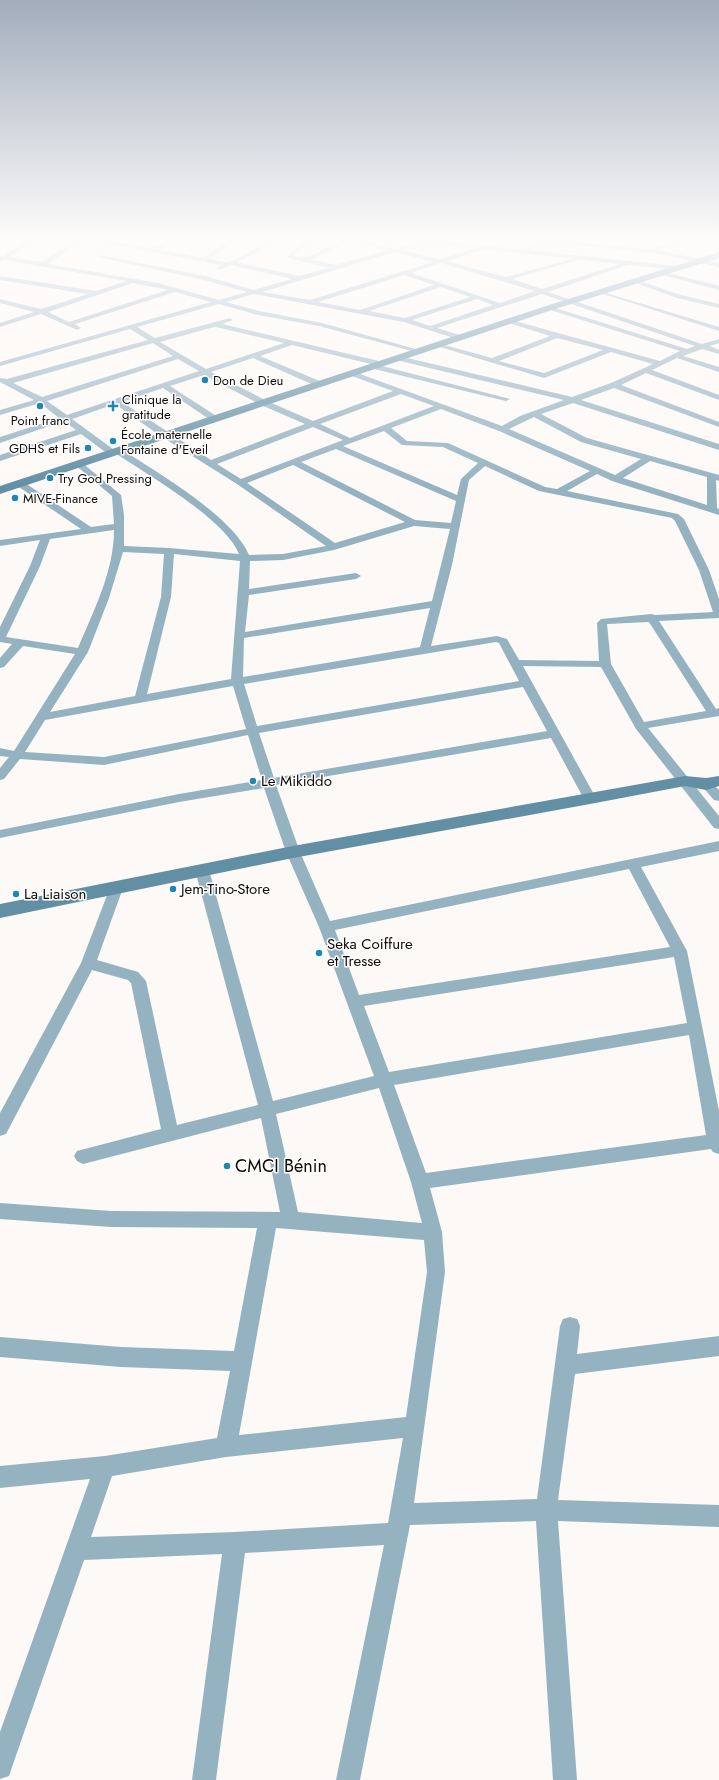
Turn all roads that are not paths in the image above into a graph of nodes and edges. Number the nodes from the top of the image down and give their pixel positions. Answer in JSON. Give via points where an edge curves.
{"nodes":[{"id":1,"x":10,"y":322,"type":"edge"},
{"id":2,"x":65,"y":322,"type":"edge"},
{"id":3,"x":75,"y":322,"type":"edge"},
{"id":4,"x":144,"y":322,"type":"edge"},
{"id":5,"x":224,"y":322,"type":"edge"},
{"id":6,"x":309,"y":322,"type":"edge"},
{"id":7,"x":326,"y":322,"type":"edge"},
{"id":8,"x":411,"y":322,"type":"edge"},
{"id":9,"x":448,"y":322,"type":"edge"},
{"id":10,"x":511,"y":322,"type":"joint"},
{"id":11,"x":594,"y":322,"type":"edge"},
{"id":12,"x":634,"y":322,"type":"edge"},
{"id":13,"x":697,"y":322,"type":"edge"},
{"id":14,"x":69,"y":324,"type":"junction"},
{"id":15,"x":320,"y":324,"type":"junction"},
{"id":16,"x":0,"y":325,"type":"edge"},
{"id":17,"x":216,"y":325,"type":"junction"},
{"id":18,"x":130,"y":326,"type":"junction"},
{"id":19,"x":430,"y":328,"type":"junction"},
{"id":20,"x":719,"y":329,"type":"edge"},
{"id":21,"x":88,"y":333,"type":"junction"},
{"id":22,"x":556,"y":336,"type":"junction"},
{"id":23,"x":460,"y":338,"type":"junction"},
{"id":24,"x":719,"y":341,"type":"edge"},
{"id":25,"x":156,"y":342,"type":"junction"},
{"id":26,"x":292,"y":343,"type":"junction"},
{"id":27,"x":437,"y":345,"type":"junction"},
{"id":28,"x":705,"y":346,"type":"junction"},
{"id":29,"x":611,"y":350,"type":"junction"},
{"id":30,"x":419,"y":351,"type":"junction"},
{"id":31,"x":687,"y":351,"type":"junction"},
{"id":32,"x":719,"y":352,"type":"edge"},
{"id":33,"x":179,"y":356,"type":"junction"},
{"id":34,"x":254,"y":356,"type":"junction"},
{"id":35,"x":677,"y":356,"type":"junction"},
{"id":36,"x":399,"y":358,"type":"junction"},
{"id":37,"x":492,"y":361,"type":"junction"},
{"id":38,"x":659,"y":363,"type":"junction"},
{"id":39,"x":0,"y":364,"type":"edge"},
{"id":40,"x":376,"y":365,"type":"junction"},
{"id":41,"x":645,"y":370,"type":"junction"},
{"id":42,"x":719,"y":370,"type":"edge"},
{"id":43,"x":205,"y":372,"type":"junction"},
{"id":44,"x":352,"y":373,"type":"junction"},
{"id":45,"x":3,"y":381,"type":"edge"},
{"id":46,"x":319,"y":384,"type":"junction"},
{"id":47,"x":614,"y":385,"type":"junction"},
{"id":48,"x":164,"y":386,"type":"junction"},
{"id":49,"x":401,"y":391,"type":"junction"},
{"id":50,"x":719,"y":398,"type":"edge"},
{"id":51,"x":506,"y":399,"type":"dead end"},
{"id":52,"x":41,"y":400,"type":"junction"},
{"id":53,"x":573,"y":400,"type":"junction"},
{"id":54,"x":117,"y":402,"type":"junction"},
{"id":55,"x":264,"y":402,"type":"junction"},
{"id":56,"x":442,"y":406,"type":"junction"},
{"id":57,"x":0,"y":413,"type":"edge"},
{"id":58,"x":535,"y":414,"type":"junction"},
{"id":59,"x":215,"y":418,"type":"junction"},
{"id":60,"x":522,"y":418,"type":"junction"},
{"id":61,"x":65,"y":419,"type":"junction"},
{"id":62,"x":482,"y":421,"type":"junction"},
{"id":63,"x":313,"y":424,"type":"junction"},
{"id":64,"x":385,"y":428,"type":"junction"},
{"id":65,"x":502,"y":429,"type":"junction"},
{"id":66,"x":714,"y":429,"type":"edge"},
{"id":67,"x":82,"y":431,"type":"junction"},
{"id":68,"x":164,"y":435,"type":"junction"},
{"id":69,"x":694,"y":439,"type":"junction"},
{"id":70,"x":0,"y":440,"type":"edge"},
{"id":71,"x":351,"y":441,"type":"junction"},
{"id":72,"x":336,"y":446,"type":"junction"},
{"id":73,"x":719,"y":447,"type":"edge"},
{"id":74,"x":114,"y":451,"type":"junction"},
{"id":75,"x":0,"y":458,"type":"edge"},
{"id":76,"x":649,"y":458,"type":"junction"},
{"id":77,"x":294,"y":462,"type":"junction"},
{"id":78,"x":210,"y":463,"type":"junction"},
{"id":79,"x":484,"y":463,"type":"junction"},
{"id":80,"x":78,"y":464,"type":"junction"},
{"id":81,"x":596,"y":471,"type":"junction"},
{"id":82,"x":715,"y":477,"type":"edge"},
{"id":83,"x":617,"y":479,"type":"junction"},
{"id":84,"x":240,"y":482,"type":"junction"},
{"id":85,"x":19,"y":483,"type":"junction"},
{"id":86,"x":0,"y":490,"type":"edge"},
{"id":87,"x":559,"y":492,"type":"junction"},
{"id":88,"x":460,"y":500,"type":"junction"},
{"id":89,"x":604,"y":501,"type":"junction"},
{"id":90,"x":716,"y":511,"type":"edge"},
{"id":91,"x":413,"y":523,"type":"junction"},
{"id":92,"x":119,"y":526,"type":"junction"},
{"id":93,"x":454,"y":526,"type":"junction"},
{"id":94,"x":88,"y":530,"type":"junction"},
{"id":95,"x":46,"y":536,"type":"junction"},
{"id":96,"x":0,"y":543,"type":"edge"},
{"id":97,"x":334,"y":547,"type":"junction"},
{"id":98,"x":118,"y":549,"type":"junction"},
{"id":99,"x":169,"y":551,"type":"junction"},
{"id":100,"x":245,"y":558,"type":"junction"},
{"id":101,"x":356,"y":576,"type":"dead end"},
{"id":102,"x":244,"y":593,"type":"junction"},
{"id":103,"x":436,"y":604,"type":"junction"},
{"id":104,"x":719,"y":615,"type":"edge"},
{"id":105,"x":651,"y":617,"type":"junction"},
{"id":106,"x":239,"y":636,"type":"junction"},
{"id":107,"x":0,"y":639,"type":"edge"},
{"id":108,"x":20,"y":642,"type":"junction"},
{"id":109,"x":425,"y":649,"type":"junction"},
{"id":110,"x":82,"y":652,"type":"junction"},
{"id":111,"x":515,"y":663,"type":"junction"},
{"id":112,"x":605,"y":664,"type":"junction"},
{"id":113,"x":0,"y":665,"type":"edge"},
{"id":114,"x":237,"y":681,"type":"junction"},
{"id":115,"x":526,"y":683,"type":"junction"},
{"id":116,"x":140,"y":698,"type":"junction"},
{"id":117,"x":716,"y":713,"type":"edge"},
{"id":118,"x":39,"y":718,"type":"junction"},
{"id":119,"x":640,"y":726,"type":"junction"},
{"id":120,"x":252,"y":731,"type":"junction"},
{"id":121,"x":554,"y":734,"type":"junction"},
{"id":122,"x":0,"y":752,"type":"edge"},
{"id":123,"x":17,"y":755,"type":"junction"},
{"id":124,"x":0,"y":776,"type":"edge"},
{"id":125,"x":685,"y":781,"type":"junction"},
{"id":126,"x":713,"y":782,"type":"edge"},
{"id":127,"x":269,"y":783,"type":"junction"},
{"id":128,"x":719,"y":797,"type":"edge"},
{"id":129,"x":590,"y":798,"type":"junction"},
{"id":130,"x":719,"y":825,"type":"edge"},
{"id":131,"x":0,"y":834,"type":"edge"},
{"id":132,"x":719,"y":846,"type":"edge"},
{"id":133,"x":293,"y":852,"type":"junction"},
{"id":134,"x":633,"y":865,"type":"junction"},
{"id":135,"x":202,"y":870,"type":"junction"},
{"id":136,"x":116,"y":888,"type":"junction"},
{"id":137,"x":0,"y":911,"type":"edge"},
{"id":138,"x":326,"y":927,"type":"junction"},
{"id":139,"x":680,"y":951,"type":"junction"},
{"id":140,"x":88,"y":963,"type":"junction"},
{"id":141,"x":354,"y":1002,"type":"junction"},
{"id":142,"x":696,"y":1028,"type":"junction"},
{"id":143,"x":384,"y":1080,"type":"junction"},
{"id":144,"x":267,"y":1109,"type":"junction"},
{"id":145,"x":0,"y":1129,"type":"edge"},
{"id":146,"x":170,"y":1134,"type":"junction"},
{"id":147,"x":718,"y":1143,"type":"edge"},
{"id":148,"x":83,"y":1156,"type":"dead end"},
{"id":149,"x":420,"y":1182,"type":"junction"},
{"id":150,"x":0,"y":1210,"type":"edge"},
{"id":151,"x":268,"y":1220,"type":"junction"},
{"id":152,"x":291,"y":1220,"type":"junction"},
{"id":153,"x":433,"y":1232,"type":"junction"},
{"id":154,"x":570,"y":1326,"type":"dead end"},
{"id":155,"x":719,"y":1346,"type":"edge"},
{"id":156,"x":0,"y":1347,"type":"edge"},
{"id":157,"x":241,"y":1361,"type":"junction"},
{"id":158,"x":566,"y":1365,"type":"junction"},
{"id":159,"x":415,"y":1426,"type":"junction"},
{"id":160,"x":226,"y":1447,"type":"junction"},
{"id":161,"x":105,"y":1467,"type":"junction"},
{"id":162,"x":0,"y":1477,"type":"edge"},
{"id":163,"x":546,"y":1510,"type":"junction"},
{"id":164,"x":719,"y":1516,"type":"edge"},
{"id":165,"x":399,"y":1524,"type":"junction"},
{"id":166,"x":235,"y":1543,"type":"junction"},
{"id":167,"x":77,"y":1549,"type":"junction"},
{"id":168,"x":0,"y":1767,"type":"edge"},
{"id":169,"x":204,"y":1780,"type":"edge"},
{"id":170,"x":348,"y":1780,"type":"edge"},
{"id":171,"x":565,"y":1780,"type":"edge"}],
"edges":[{"from":1,"to":16,"type":"street"},
{"from":2,"to":14,"type":"street"},
{"from":3,"to":14,"type":"street"},
{"from":4,"to":18,"type":"street"},
{"from":5,"to":17,"type":"street"},
{"from":6,"to":15,"type":"street"},
{"from":7,"to":15,"type":"street"},
{"from":8,"to":19,"type":"street"},
{"from":9,"to":19,"type":"street"},
{"from":10,"to":22,"type":"street"},
{"from":10,"to":23,"type":"main road"},
{"from":11,"to":31,"type":"street"},
{"from":12,"to":28,"type":"street"},
{"from":13,"to":20,"type":"street"},
{"from":14,"to":21,"type":"street"},
{"from":15,"to":30,"type":"street"},
{"from":17,"to":25,"type":"street"},
{"from":17,"to":26,"type":"street"},
{"from":18,"to":21,"type":"street"},
{"from":18,"to":25,"type":"street"},
{"from":19,"to":23,"type":"street"},
{"from":21,"to":39,"type":"street"},
{"from":22,"to":29,"type":"street"},
{"from":22,"to":37,"type":"street"},
{"from":23,"to":27,"type":"main road"},
{"from":24,"to":28,"type":"street"},
{"from":25,"to":33,"type":"street"},
{"from":25,"to":45,"type":"street"},
{"from":26,"to":34,"type":"street"},
{"from":26,"to":40,"type":"street"},
{"from":27,"to":30,"type":"main road"},
{"from":27,"to":37,"type":"street"},
{"from":28,"to":31,"type":"street"},
{"from":28,"to":32,"type":"street"},
{"from":29,"to":37,"type":"street","via":[[546,376]]},
{"from":29,"to":38,"type":"street"},
{"from":30,"to":36,"type":"main road"},
{"from":31,"to":35,"type":"street"},
{"from":33,"to":43,"type":"street"},
{"from":33,"to":52,"type":"street"},
{"from":34,"to":43,"type":"street"},
{"from":34,"to":46,"type":"street"},
{"from":35,"to":38,"type":"street"},
{"from":35,"to":42,"type":"street"},
{"from":36,"to":40,"type":"main road"},
{"from":36,"to":53,"type":"street"},
{"from":38,"to":41,"type":"street"},
{"from":40,"to":44,"type":"main road"},
{"from":40,"to":51,"type":"street"},
{"from":41,"to":47,"type":"street"},
{"from":41,"to":50,"type":"street"},
{"from":43,"to":48,"type":"street"},
{"from":43,"to":55,"type":"street"},
{"from":44,"to":46,"type":"main road"},
{"from":44,"to":49,"type":"street"},
{"from":45,"to":52,"type":"street"},
{"from":46,"to":55,"type":"main road"},
{"from":47,"to":53,"type":"street"},
{"from":47,"to":66,"type":"street"},
{"from":48,"to":54,"type":"street"},
{"from":48,"to":59,"type":"street"},
{"from":49,"to":56,"type":"street"},
{"from":49,"to":63,"type":"street"},
{"from":52,"to":57,"type":"street"},
{"from":52,"to":61,"type":"street"},
{"from":53,"to":58,"type":"street"},
{"from":53,"to":69,"type":"street"},
{"from":54,"to":61,"type":"street"},
{"from":54,"to":68,"type":"street"},
{"from":55,"to":59,"type":"main road"},
{"from":55,"to":63,"type":"street"},
{"from":56,"to":62,"type":"street"},
{"from":56,"to":64,"type":"street"},
{"from":58,"to":60,"type":"street"},
{"from":58,"to":76,"type":"street","via":[[584,440]]},
{"from":59,"to":68,"type":"main road"},
{"from":60,"to":62,"type":"street"},
{"from":60,"to":65,"type":"street"},
{"from":61,"to":67,"type":"street"},
{"from":61,"to":70,"type":"street"},
{"from":62,"to":65,"type":"street"},
{"from":63,"to":71,"type":"street"},
{"from":63,"to":78,"type":"street"},
{"from":64,"to":71,"type":"street"},
{"from":64,"to":79,"type":"street","via":[[405,443],[444,445]]},
{"from":65,"to":81,"type":"street"},
{"from":66,"to":69,"type":"street"},
{"from":67,"to":74,"type":"street"},
{"from":67,"to":75,"type":"street"},
{"from":68,"to":74,"type":"main road"},
{"from":68,"to":78,"type":"street"},
{"from":69,"to":73,"type":"street"},
{"from":71,"to":72,"type":"street"},
{"from":72,"to":77,"type":"street"},
{"from":72,"to":88,"type":"street"},
{"from":74,"to":80,"type":"main road"},
{"from":74,"to":100,"type":"street","via":[[207,511],[235,539]]},
{"from":76,"to":82,"type":"street"},
{"from":76,"to":83,"type":"street"},
{"from":77,"to":84,"type":"street"},
{"from":77,"to":91,"type":"street"},
{"from":78,"to":84,"type":"street"},
{"from":79,"to":87,"type":"street","via":[[542,489]]},
{"from":79,"to":88,"type":"street","via":[[467,476]]},
{"from":80,"to":85,"type":"main road"},
{"from":80,"to":92,"type":"street","via":[[116,495]]},
{"from":81,"to":83,"type":"street"},
{"from":81,"to":87,"type":"street"},
{"from":82,"to":90,"type":"street"},
{"from":83,"to":89,"type":"street"},
{"from":83,"to":90,"type":"street"},
{"from":84,"to":97,"type":"street"},
{"from":85,"to":86,"type":"main road"},
{"from":85,"to":94,"type":"street"},
{"from":87,"to":89,"type":"street"},
{"from":88,"to":93,"type":"street"},
{"from":89,"to":104,"type":"street","via":[[679,519],[704,570]]},
{"from":91,"to":93,"type":"street"},
{"from":91,"to":97,"type":"street"},
{"from":92,"to":94,"type":"street"},
{"from":92,"to":98,"type":"street"},
{"from":93,"to":103,"type":"street"},
{"from":94,"to":95,"type":"street"},
{"from":95,"to":96,"type":"street"},
{"from":95,"to":107,"type":"street","via":[[35,566]]},
{"from":97,"to":100,"type":"street","via":[[301,554]]},
{"from":98,"to":99,"type":"street"},
{"from":98,"to":110,"type":"street","via":[[104,598]]},
{"from":99,"to":100,"type":"street"},
{"from":99,"to":116,"type":"street","via":[[163,610]]},
{"from":100,"to":102,"type":"street"},
{"from":101,"to":102,"type":"street"},
{"from":102,"to":106,"type":"street"},
{"from":103,"to":106,"type":"street"},
{"from":103,"to":109,"type":"street"},
{"from":104,"to":105,"type":"street"},
{"from":105,"to":112,"type":"street","via":[[603,622]]},
{"from":105,"to":117,"type":"street"},
{"from":106,"to":114,"type":"street"},
{"from":107,"to":108,"type":"street"},
{"from":108,"to":110,"type":"street"},
{"from":108,"to":113,"type":"street"},
{"from":109,"to":111,"type":"street","via":[[497,639],[503,641]]},
{"from":109,"to":114,"type":"street"},
{"from":110,"to":118,"type":"street"},
{"from":111,"to":112,"type":"street"},
{"from":111,"to":115,"type":"street"},
{"from":112,"to":119,"type":"street"},
{"from":114,"to":116,"type":"street"},
{"from":114,"to":120,"type":"street"},
{"from":115,"to":120,"type":"street"},
{"from":115,"to":121,"type":"street"},
{"from":116,"to":118,"type":"street"},
{"from":117,"to":119,"type":"street"},
{"from":118,"to":123,"type":"street"},
{"from":119,"to":125,"type":"street"},
{"from":120,"to":123,"type":"street","via":[[104,761]]},
{"from":120,"to":127,"type":"street"},
{"from":121,"to":127,"type":"street"},
{"from":121,"to":129,"type":"street"},
{"from":122,"to":123,"type":"street"},
{"from":123,"to":124,"type":"street"},
{"from":125,"to":126,"type":"main road"},
{"from":125,"to":129,"type":"main road"},
{"from":125,"to":130,"type":"street"},
{"from":126,"to":128,"type":"street"},
{"from":127,"to":131,"type":"street","via":[[179,798]]},
{"from":127,"to":133,"type":"street"},
{"from":129,"to":133,"type":"main road"},
{"from":132,"to":134,"type":"street"},
{"from":133,"to":135,"type":"main road"},
{"from":133,"to":138,"type":"street"},
{"from":134,"to":138,"type":"street"},
{"from":134,"to":139,"type":"street"},
{"from":135,"to":136,"type":"main road"},
{"from":135,"to":144,"type":"street"},
{"from":136,"to":137,"type":"main road"},
{"from":136,"to":140,"type":"street"},
{"from":138,"to":141,"type":"street"},
{"from":139,"to":141,"type":"street"},
{"from":139,"to":142,"type":"street"},
{"from":140,"to":145,"type":"street"},
{"from":140,"to":146,"type":"street","via":[[134,976],[138,981]]},
{"from":141,"to":143,"type":"street"},
{"from":142,"to":143,"type":"street"},
{"from":142,"to":147,"type":"street"},
{"from":143,"to":144,"type":"street"},
{"from":143,"to":149,"type":"street"},
{"from":144,"to":146,"type":"street"},
{"from":144,"to":152,"type":"street"},
{"from":146,"to":148,"type":"street"},
{"from":147,"to":149,"type":"street"},
{"from":149,"to":153,"type":"street"},
{"from":150,"to":151,"type":"street","via":[[111,1219]]},
{"from":151,"to":152,"type":"street"},
{"from":151,"to":157,"type":"street"},
{"from":152,"to":153,"type":"street"},
{"from":153,"to":159,"type":"street","via":[[436,1272]]},
{"from":154,"to":158,"type":"street"},
{"from":155,"to":158,"type":"street"},
{"from":156,"to":157,"type":"street","via":[[121,1358]]},
{"from":157,"to":160,"type":"street"},
{"from":158,"to":163,"type":"street"},
{"from":159,"to":160,"type":"street"},
{"from":159,"to":165,"type":"street"},
{"from":160,"to":161,"type":"street"},
{"from":161,"to":162,"type":"street"},
{"from":161,"to":167,"type":"street"},
{"from":163,"to":164,"type":"street"},
{"from":163,"to":165,"type":"street"},
{"from":163,"to":171,"type":"street"},
{"from":165,"to":166,"type":"street"},
{"from":165,"to":170,"type":"street"},
{"from":166,"to":167,"type":"street"},
{"from":166,"to":169,"type":"street"},
{"from":167,"to":168,"type":"street"}]}
